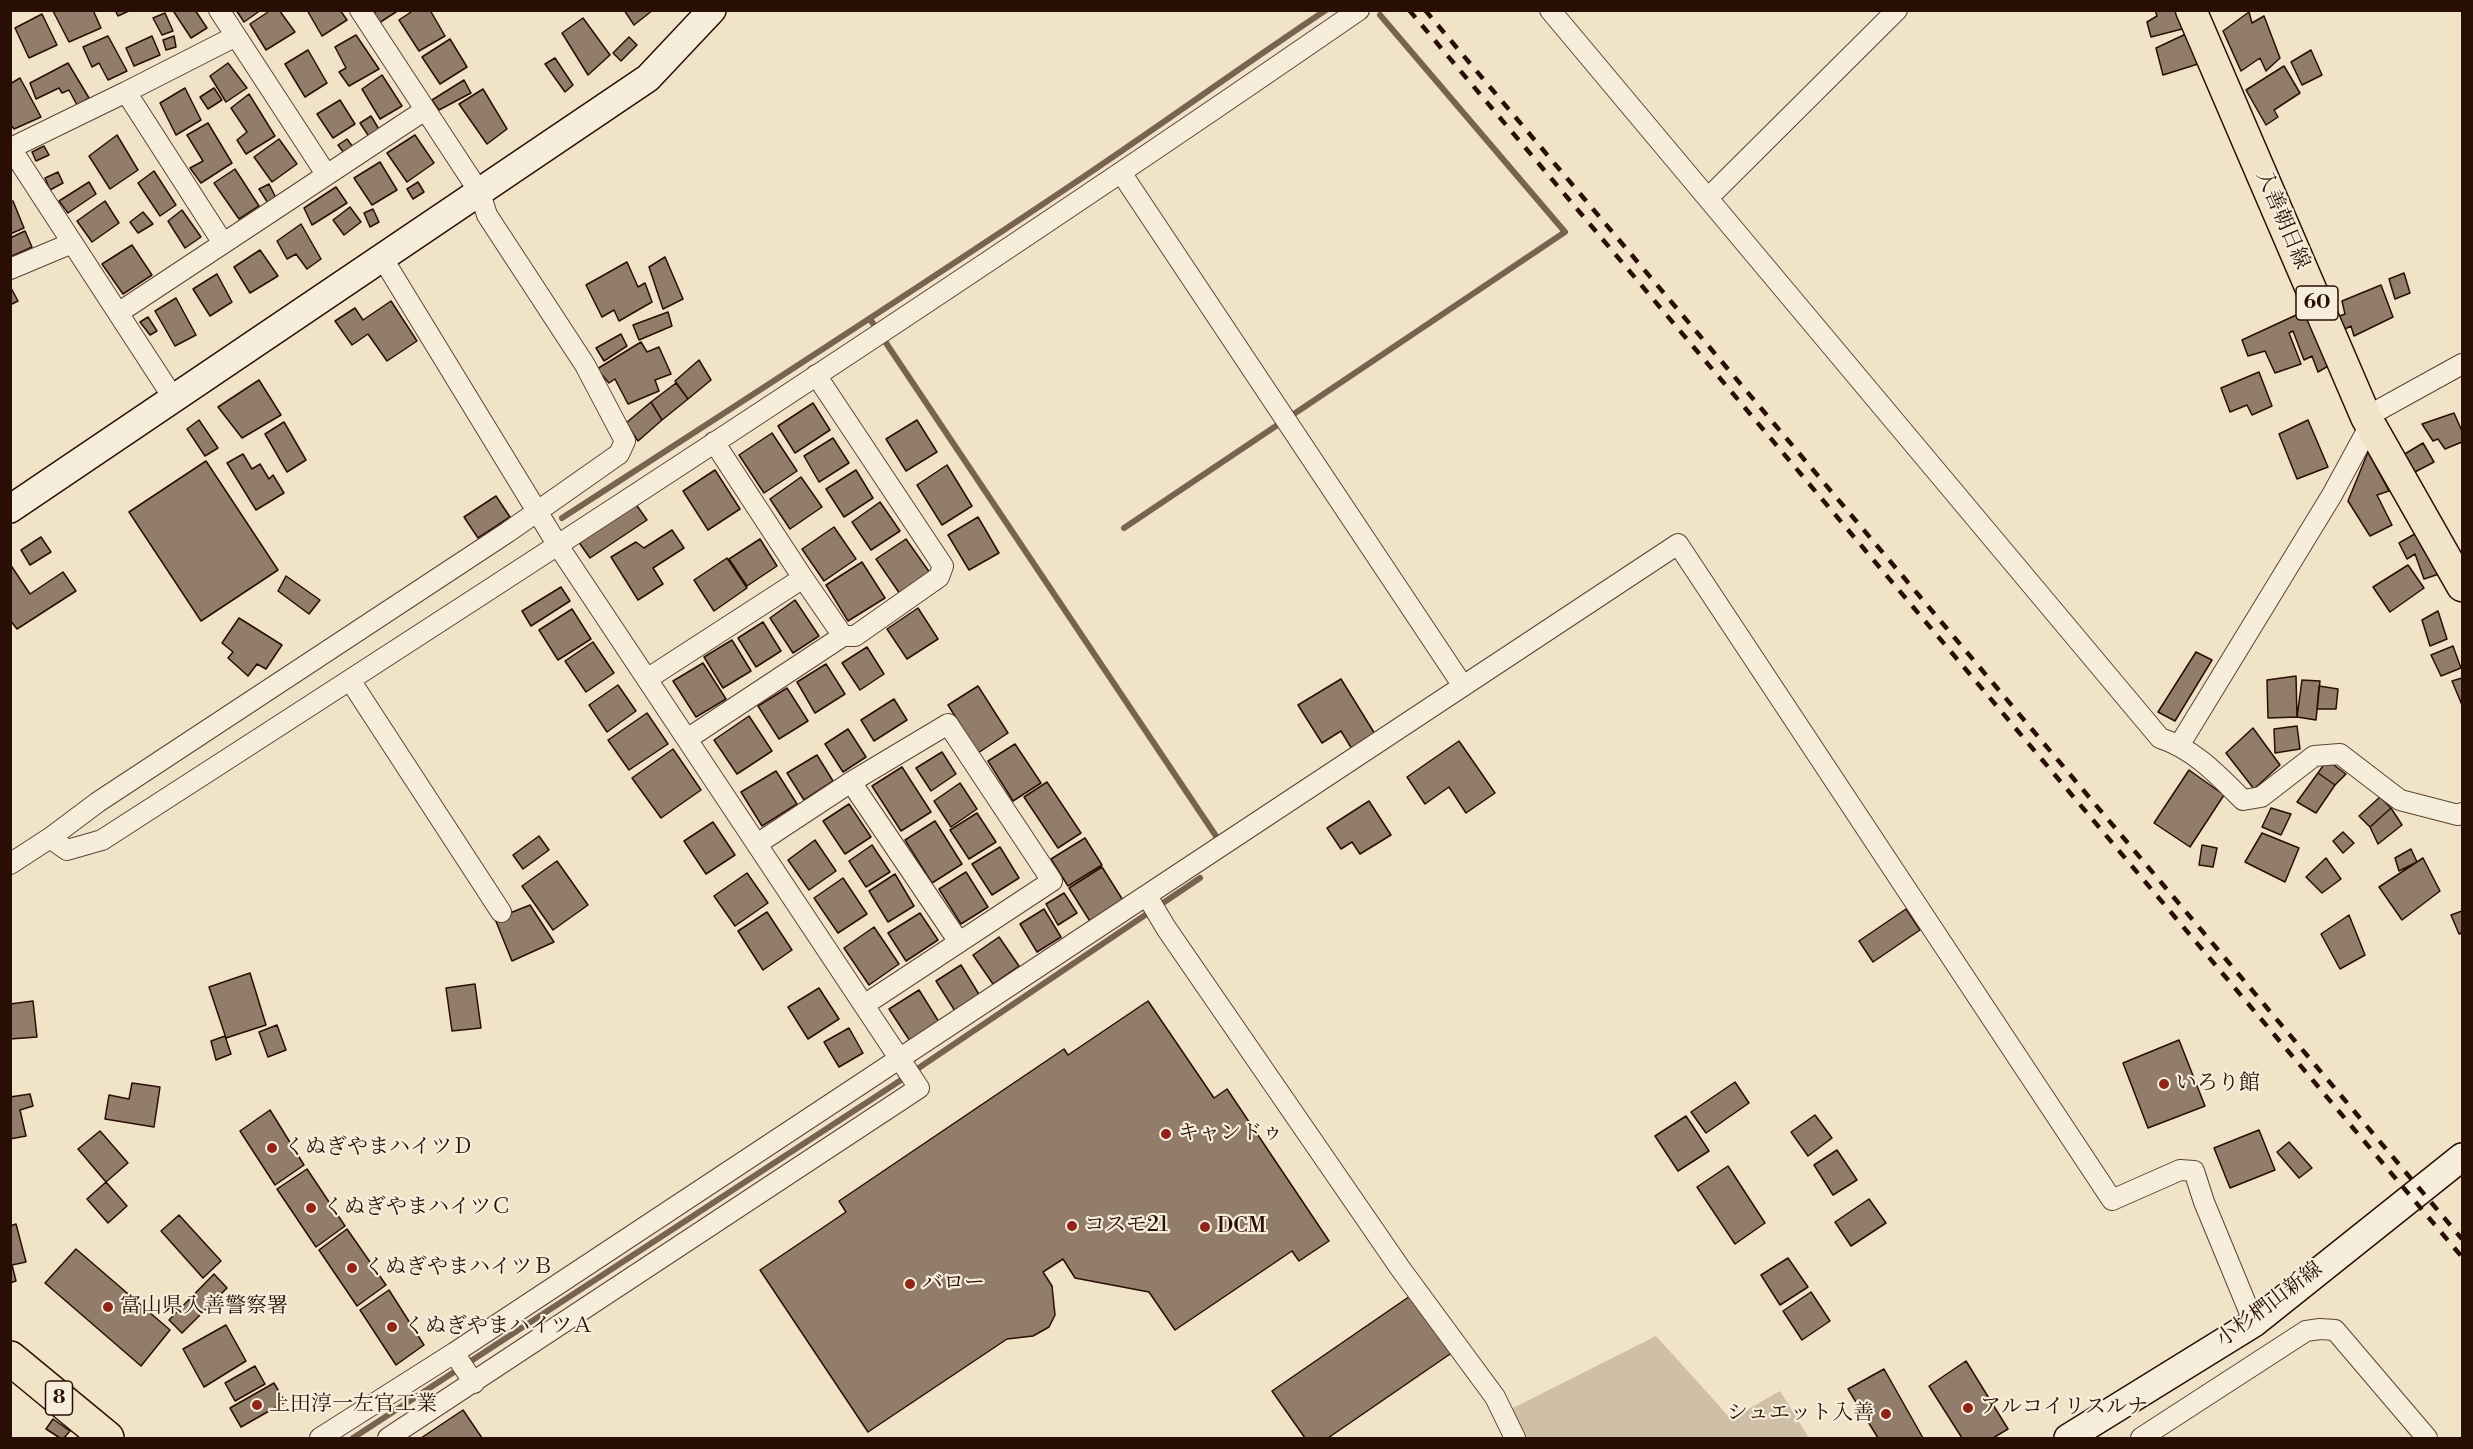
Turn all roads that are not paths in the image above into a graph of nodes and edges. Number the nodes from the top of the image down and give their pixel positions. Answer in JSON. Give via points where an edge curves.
{"nodes":[{"id":1,"x":219,"y":10,"type":"edge"},
{"id":2,"x":360,"y":10,"type":"edge"},
{"id":3,"x":1359,"y":10,"type":"edge"},
{"id":4,"x":1550,"y":10,"type":"edge"},
{"id":5,"x":1897,"y":10,"type":"edge"},
{"id":6,"x":2191,"y":10,"type":"edge"},
{"id":7,"x":704,"y":14,"type":"edge"},
{"id":8,"x":236,"y":36,"type":"junction"},
{"id":9,"x":126,"y":93,"type":"junction"},
{"id":10,"x":425,"y":110,"type":"junction"},
{"id":11,"x":11,"y":147,"type":"edge"},
{"id":12,"x":326,"y":174,"type":"junction"},
{"id":13,"x":1122,"y":174,"type":"junction"},
{"id":14,"x":480,"y":193,"type":"junction"},
{"id":15,"x":1708,"y":198,"type":"junction"},
{"id":16,"x":72,"y":243,"type":"junction"},
{"id":17,"x":223,"y":243,"type":"junction"},
{"id":18,"x":383,"y":259,"type":"junction"},
{"id":19,"x":10,"y":269,"type":"edge"},
{"id":20,"x":118,"y":313,"type":"junction"},
{"id":21,"x":2463,"y":364,"type":"edge"},
{"id":22,"x":816,"y":375,"type":"junction"},
{"id":23,"x":174,"y":399,"type":"junction"},
{"id":24,"x":2368,"y":421,"type":"junction"},
{"id":25,"x":714,"y":442,"type":"junction"},
{"id":26,"x":10,"y":509,"type":"edge"},
{"id":27,"x":536,"y":511,"type":"junction"},
{"id":28,"x":557,"y":544,"type":"junction"},
{"id":29,"x":803,"y":578,"type":"junction"},
{"id":30,"x":2463,"y":586,"type":"edge"},
{"id":31,"x":843,"y":636,"type":"junction"},
{"id":32,"x":350,"y":680,"type":"junction"},
{"id":33,"x":647,"y":680,"type":"junction"},
{"id":34,"x":1463,"y":686,"type":"junction"},
{"id":35,"x":687,"y":739,"type":"junction"},
{"id":36,"x":2180,"y":744,"type":"junction"},
{"id":37,"x":851,"y":782,"type":"junction"},
{"id":38,"x":2463,"y":813,"type":"edge"},
{"id":39,"x":50,"y":838,"type":"junction"},
{"id":40,"x":757,"y":844,"type":"junction"},
{"id":41,"x":10,"y":864,"type":"edge"},
{"id":42,"x":1147,"y":896,"type":"junction"},
{"id":43,"x":501,"y":912,"type":"dead end"},
{"id":44,"x":959,"y":942,"type":"junction"},
{"id":45,"x":864,"y":1005,"type":"junction"},
{"id":46,"x":899,"y":1058,"type":"junction"},
{"id":47,"x":2463,"y":1157,"type":"edge"},
{"id":48,"x":2254,"y":1323,"type":"junction"},
{"id":49,"x":454,"y":1353,"type":"junction"},
{"id":50,"x":10,"y":1358,"type":"edge"},
{"id":51,"x":474,"y":1383,"type":"junction"},
{"id":52,"x":107,"y":1438,"type":"edge"},
{"id":53,"x":320,"y":1438,"type":"edge"},
{"id":54,"x":388,"y":1438,"type":"edge"},
{"id":55,"x":1515,"y":1438,"type":"edge"},
{"id":56,"x":2068,"y":1438,"type":"edge"},
{"id":57,"x":2140,"y":1438,"type":"edge"},
{"id":58,"x":2427,"y":1438,"type":"edge"}],
"edges":[{"from":1,"to":8,"type":"street"},
{"from":2,"to":10,"type":"street"},
{"from":3,"to":13,"type":"street"},
{"from":4,"to":15,"type":"street"},
{"from":5,"to":15,"type":"street"},
{"from":6,"to":24,"type":"main road","name":"入善朝日線","number":"60"},
{"from":7,"to":14,"type":"street","via":[[648,78]]},
{"from":8,"to":9,"type":"street"},
{"from":8,"to":12,"type":"street"},
{"from":9,"to":11,"type":"street"},
{"from":9,"to":17,"type":"street"},
{"from":10,"to":12,"type":"street"},
{"from":10,"to":14,"type":"street"},
{"from":11,"to":16,"type":"street"},
{"from":12,"to":17,"type":"street"},
{"from":13,"to":22,"type":"street"},
{"from":13,"to":34,"type":"street"},
{"from":14,"to":18,"type":"street"},
{"from":14,"to":27,"type":"street","via":[[487,215],[585,365],[625,441],[619,454]]},
{"from":15,"to":36,"type":"street","via":[[2160,738]]},
{"from":16,"to":19,"type":"street"},
{"from":16,"to":20,"type":"street"},
{"from":17,"to":20,"type":"street"},
{"from":18,"to":23,"type":"street"},
{"from":18,"to":27,"type":"street"},
{"from":20,"to":23,"type":"street"},
{"from":21,"to":24,"type":"street"},
{"from":22,"to":25,"type":"street"},
{"from":22,"to":31,"type":"street","via":[[943,566],[939,577],[855,636]]},
{"from":23,"to":26,"type":"street"},
{"from":24,"to":30,"type":"main road","name":"入善朝日線","number":"60"},
{"from":24,"to":36,"type":"street","via":[[2332,495]]},
{"from":25,"to":28,"type":"street"},
{"from":25,"to":29,"type":"street"},
{"from":27,"to":28,"type":"street"},
{"from":27,"to":39,"type":"street","via":[[107,796]]},
{"from":28,"to":32,"type":"street"},
{"from":28,"to":33,"type":"street"},
{"from":29,"to":31,"type":"street"},
{"from":29,"to":33,"type":"street"},
{"from":31,"to":35,"type":"street"},
{"from":32,"to":39,"type":"street","via":[[102,840],[67,850]]},
{"from":32,"to":43,"type":"street"},
{"from":33,"to":35,"type":"street"},
{"from":34,"to":42,"type":"street"},
{"from":34,"to":48,"type":"street","via":[[1678,544],[2112,1200],[2180,1170],[2194,1171]]},
{"from":35,"to":40,"type":"street"},
{"from":36,"to":38,"type":"street","via":[[2243,800],[2261,797],[2314,756],[2340,754],[2400,800]]},
{"from":37,"to":40,"type":"street"},
{"from":37,"to":44,"type":"street"},
{"from":37,"to":44,"type":"street","via":[[948,724],[1052,881]]},
{"from":39,"to":41,"type":"street"},
{"from":40,"to":45,"type":"street"},
{"from":42,"to":46,"type":"street"},
{"from":42,"to":55,"type":"street","via":[[1400,1268],[1494,1397]]},
{"from":44,"to":45,"type":"street"},
{"from":45,"to":46,"type":"street"},
{"from":46,"to":49,"type":"street"},
{"from":46,"to":51,"type":"street","via":[[919,1088]]},
{"from":47,"to":48,"type":"street","name":"小杉椚山新線"},
{"from":48,"to":56,"type":"street","name":"小杉椚山新線"},
{"from":49,"to":51,"type":"street"},
{"from":49,"to":53,"type":"street"},
{"from":50,"to":52,"type":"highway","number":"8"},
{"from":51,"to":54,"type":"street"},
{"from":57,"to":58,"type":"street","via":[[2306,1331],[2320,1329],[2335,1330]]}]}
